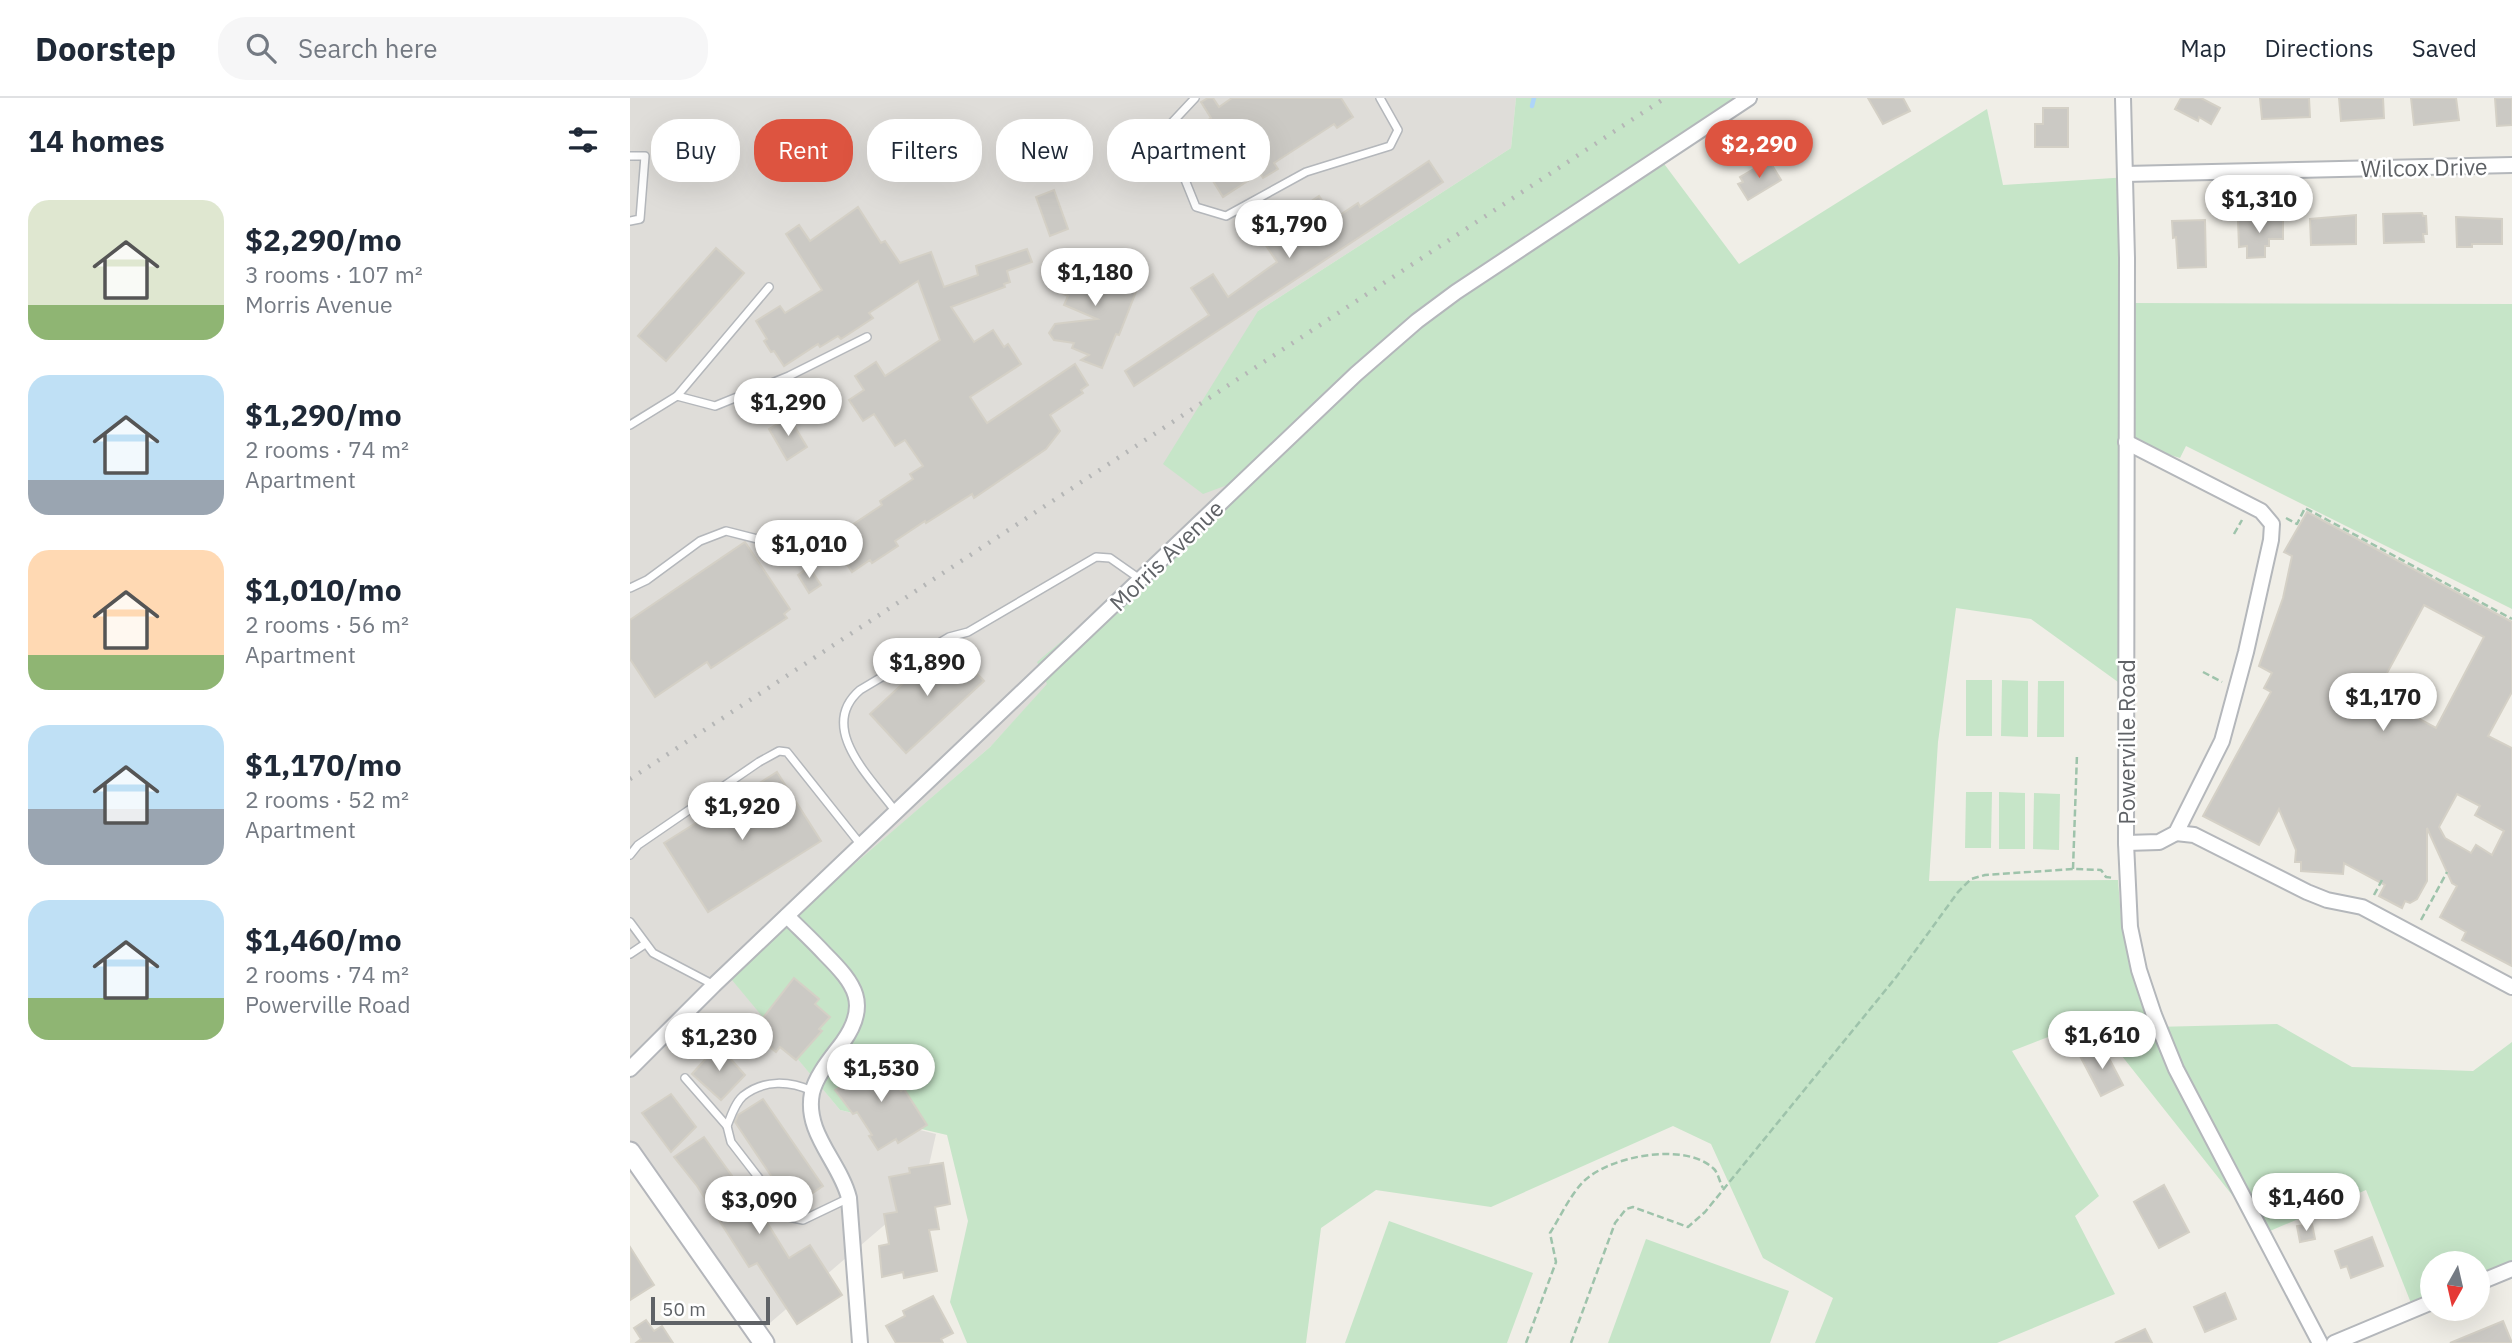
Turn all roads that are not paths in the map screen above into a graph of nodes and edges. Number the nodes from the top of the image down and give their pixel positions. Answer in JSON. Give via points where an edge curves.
{"nodes":[{"id":1,"x":1195,"y":98,"type":"edge"},
{"id":2,"x":1380,"y":98,"type":"edge"},
{"id":3,"x":1749,"y":98,"type":"edge"},
{"id":4,"x":2123,"y":98,"type":"edge"},
{"id":5,"x":630,"y":156,"type":"edge"},
{"id":6,"x":2512,"y":165,"type":"edge"},
{"id":7,"x":2125,"y":174,"type":"junction"},
{"id":8,"x":630,"y":221,"type":"edge"},
{"id":9,"x":769,"y":287,"type":"dead end"},
{"id":10,"x":867,"y":337,"type":"dead end"},
{"id":11,"x":677,"y":396,"type":"junction"},
{"id":12,"x":630,"y":425,"type":"edge"},
{"id":13,"x":2126,"y":442,"type":"junction"},
{"id":14,"x":812,"y":530,"type":"dead end"},
{"id":15,"x":1140,"y":579,"type":"junction"},
{"id":16,"x":630,"y":588,"type":"edge"},
{"id":17,"x":896,"y":812,"type":"junction"},
{"id":18,"x":2176,"y":833,"type":"junction"},
{"id":19,"x":2126,"y":843,"type":"junction"},
{"id":20,"x":861,"y":845,"type":"junction"},
{"id":21,"x":630,"y":855,"type":"edge"},
{"id":22,"x":787,"y":916,"type":"junction"},
{"id":23,"x":630,"y":922,"type":"edge"},
{"id":24,"x":645,"y":944,"type":"junction"},
{"id":25,"x":630,"y":954,"type":"edge"},
{"id":26,"x":714,"y":985,"type":"junction"},
{"id":27,"x":2509,"y":985,"type":"edge"},
{"id":28,"x":630,"y":1069,"type":"edge"},
{"id":29,"x":685,"y":1078,"type":"dead end"},
{"id":30,"x":813,"y":1092,"type":"junction"},
{"id":31,"x":727,"y":1126,"type":"junction"},
{"id":32,"x":630,"y":1152,"type":"edge"},
{"id":33,"x":849,"y":1198,"type":"junction"},
{"id":34,"x":2512,"y":1269,"type":"edge"},
{"id":35,"x":2490,"y":1278,"type":"edge"},
{"id":36,"x":2420,"y":1307,"type":"edge"},
{"id":37,"x":764,"y":1343,"type":"edge"},
{"id":38,"x":860,"y":1343,"type":"edge"},
{"id":39,"x":2320,"y":1343,"type":"edge"},
{"id":40,"x":2334,"y":1343,"type":"edge"}],
"edges":[{"from":1,"to":2,"type":"lane","via":[[1165,130],[1196,207],[1226,216],[1306,172],[1390,146],[1398,130]]},
{"from":3,"to":15,"type":"street","name":"Morris Avenue","via":[[1417,321]]},
{"from":4,"to":7,"type":"street","name":"Powerville Road"},
{"from":5,"to":8,"type":"lane","via":[[645,156],[640,219]]},
{"from":6,"to":7,"type":"street","name":"Wilcox Drive"},
{"from":7,"to":13,"type":"street","name":"Powerville Road"},
{"from":9,"to":11,"type":"lane"},
{"from":10,"to":11,"type":"lane","via":[[715,406]]},
{"from":11,"to":12,"type":"lane"},
{"from":13,"to":18,"type":"street","via":[[2261,512],[2272,524],[2222,741]]},
{"from":13,"to":19,"type":"street","name":"Powerville Road"},
{"from":14,"to":16,"type":"lane","via":[[769,542],[726,531],[700,541]]},
{"from":15,"to":17,"type":"street","name":"Morris Avenue"},
{"from":15,"to":17,"type":"lane","via":[[1110,558],[1096,557],[968,632],[949,637],[850,699],[843,729],[848,747]]},
{"from":17,"to":20,"type":"street","name":"Morris Avenue"},
{"from":18,"to":19,"type":"street","via":[[2159,842]]},
{"from":18,"to":27,"type":"street","via":[[2194,835],[2307,892],[2362,907]]},
{"from":19,"to":39,"type":"street","name":"Powerville Road","via":[[2130,927],[2154,1015],[2176,1069]]},
{"from":20,"to":21,"type":"lane","via":[[787,752],[779,751],[638,845]]},
{"from":20,"to":22,"type":"street","name":"Morris Avenue"},
{"from":22,"to":26,"type":"street","name":"Morris Avenue"},
{"from":22,"to":30,"type":"street","via":[[845,974],[855,992],[852,1029]]},
{"from":23,"to":24,"type":"lane"},
{"from":24,"to":25,"type":"lane"},
{"from":24,"to":26,"type":"lane","via":[[653,953]]},
{"from":26,"to":28,"type":"street","name":"Morris Avenue"},
{"from":29,"to":31,"type":"lane"},
{"from":30,"to":31,"type":"lane","via":[[785,1083],[762,1086],[743,1097]]},
{"from":30,"to":33,"type":"street","via":[[817,1133]]},
{"from":31,"to":33,"type":"lane","via":[[731,1142],[789,1217],[803,1220]]},
{"from":32,"to":37,"type":"main road"},
{"from":33,"to":38,"type":"street"},
{"from":34,"to":35,"type":"street"},
{"from":36,"to":40,"type":"street"}]}
